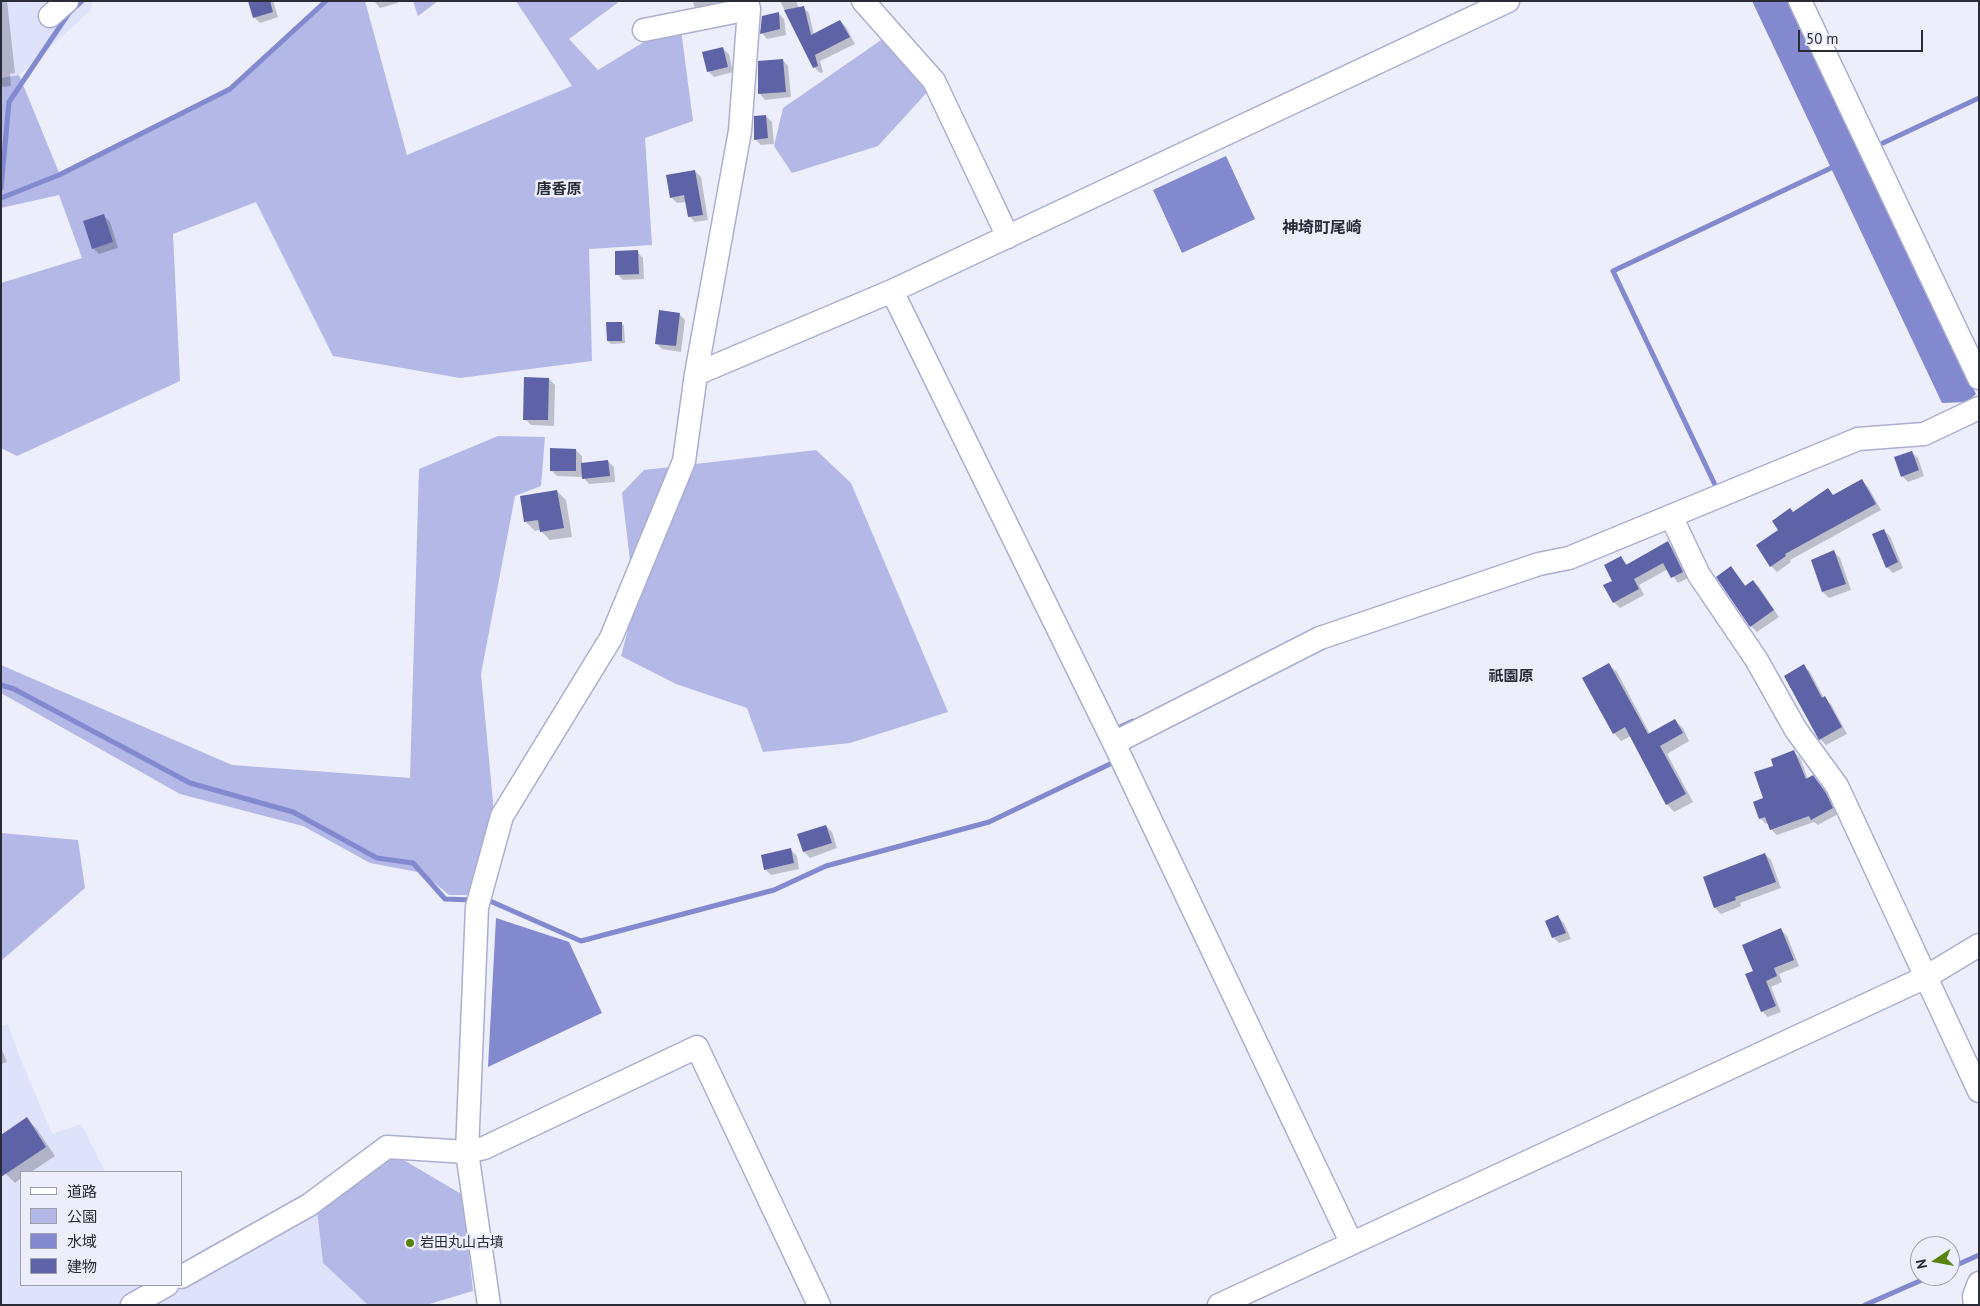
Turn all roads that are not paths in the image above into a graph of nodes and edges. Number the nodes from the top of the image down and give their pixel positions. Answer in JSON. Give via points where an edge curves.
{"nodes":[{"id":1,"x":67,"y":1,"type":"edge"},
{"id":2,"x":863,"y":1,"type":"edge"},
{"id":3,"x":1508,"y":1,"type":"edge"},
{"id":4,"x":1800,"y":1,"type":"edge"},
{"id":5,"x":748,"y":5,"type":"edge"},
{"id":6,"x":50,"y":16,"type":"dead end"},
{"id":7,"x":644,"y":30,"type":"dead end"},
{"id":8,"x":1008,"y":237,"type":"junction"},
{"id":9,"x":892,"y":291,"type":"junction"},
{"id":10,"x":1975,"y":363,"type":"edge"},
{"id":11,"x":696,"y":374,"type":"junction"},
{"id":12,"x":1979,"y":408,"type":"edge"},
{"id":13,"x":1671,"y":516,"type":"junction"},
{"id":14,"x":1114,"y":743,"type":"junction"},
{"id":15,"x":1979,"y":945,"type":"edge"},
{"id":16,"x":1926,"y":977,"type":"junction"},
{"id":17,"x":1979,"y":1091,"type":"edge"},
{"id":18,"x":467,"y":1152,"type":"junction"},
{"id":19,"x":1351,"y":1242,"type":"junction"},
{"id":20,"x":182,"y":1276,"type":"edge"},
{"id":21,"x":1979,"y":1283,"type":"edge"},
{"id":22,"x":165,"y":1286,"type":"edge"},
{"id":23,"x":132,"y":1305,"type":"edge"},
{"id":24,"x":489,"y":1305,"type":"edge"},
{"id":25,"x":819,"y":1305,"type":"edge"},
{"id":26,"x":1219,"y":1305,"type":"edge"},
{"id":27,"x":1975,"y":1305,"type":"edge"}],
"edges":[{"from":1,"to":6,"type":"street"},
{"from":2,"to":8,"type":"street","via":[[934,81]]},
{"from":3,"to":8,"type":"street"},
{"from":4,"to":10,"type":"street"},
{"from":5,"to":7,"type":"street"},
{"from":5,"to":11,"type":"street","via":[[740,131]]},
{"from":8,"to":9,"type":"street"},
{"from":9,"to":11,"type":"street"},
{"from":9,"to":14,"type":"street"},
{"from":11,"to":18,"type":"street","via":[[684,461],[615,629],[502,816],[480,899]]},
{"from":12,"to":13,"type":"street","via":[[1924,434],[1858,439]]},
{"from":13,"to":14,"type":"street","via":[[1569,558],[1539,564],[1320,638]]},
{"from":13,"to":16,"type":"street","via":[[1699,576],[1756,659],[1796,730],[1837,786]]},
{"from":14,"to":19,"type":"street"},
{"from":15,"to":16,"type":"street"},
{"from":16,"to":17,"type":"street"},
{"from":16,"to":19,"type":"street"},
{"from":18,"to":20,"type":"street","via":[[387,1147],[309,1205]]},
{"from":18,"to":24,"type":"street"},
{"from":18,"to":25,"type":"street","via":[[484,1148],[697,1047]]},
{"from":19,"to":26,"type":"street"},
{"from":21,"to":27,"type":"street","via":[[1974,1296]]},
{"from":22,"to":23,"type":"street"}]}
